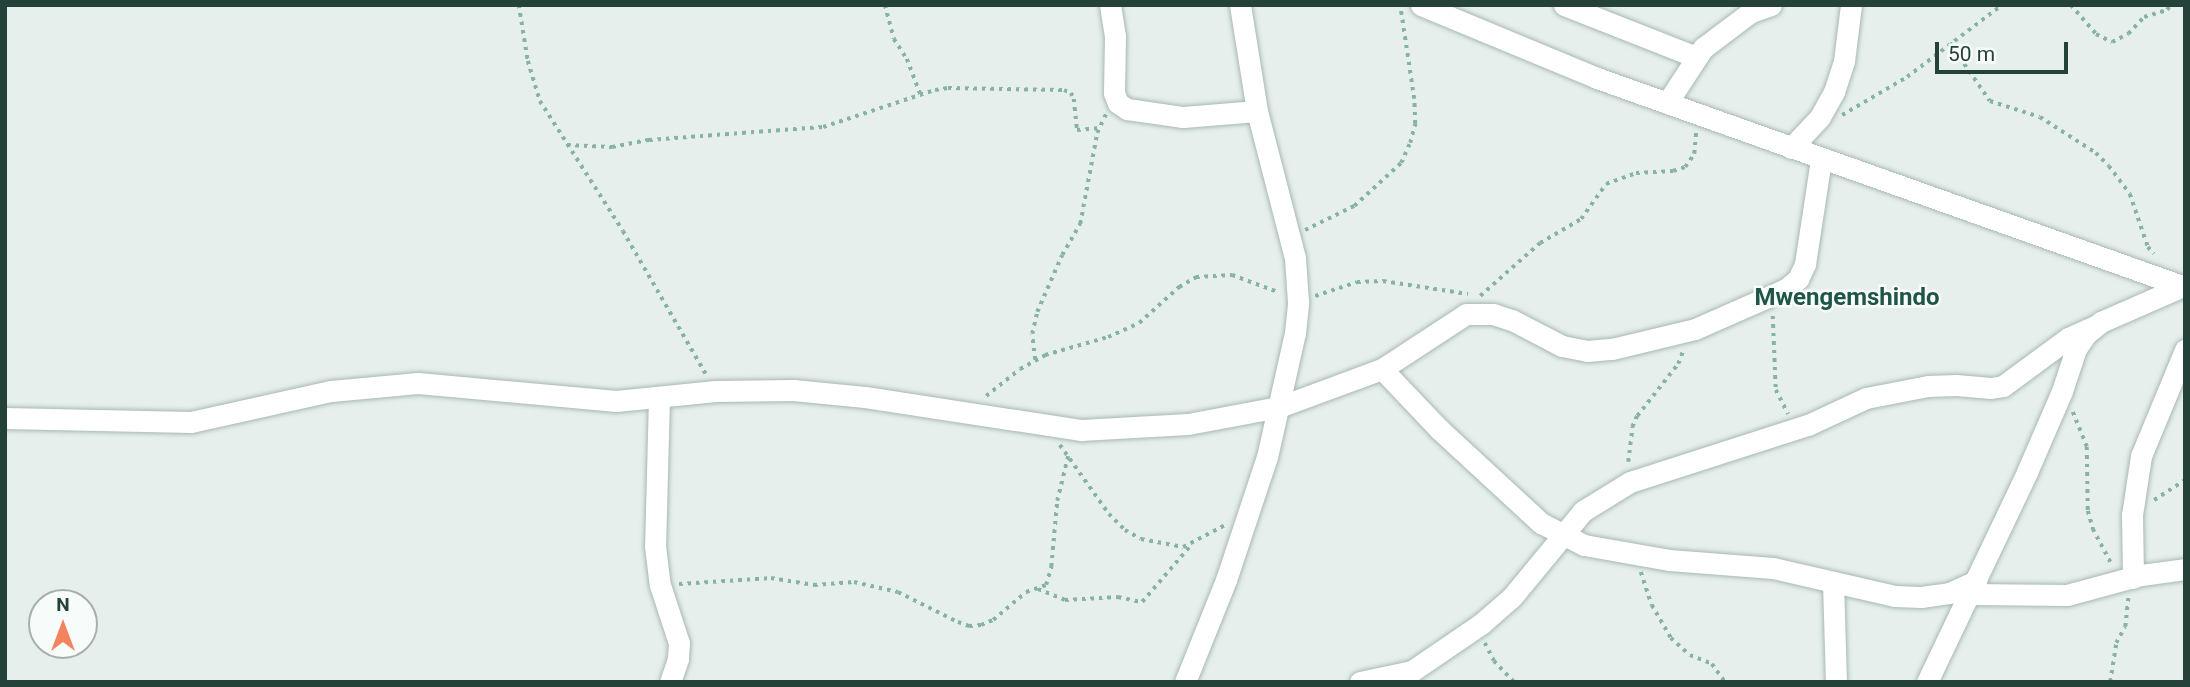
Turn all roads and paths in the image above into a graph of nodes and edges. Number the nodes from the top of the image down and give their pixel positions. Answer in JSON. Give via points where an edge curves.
{"nodes":[{"id":1,"x":519,"y":5,"type":"edge"},
{"id":2,"x":885,"y":5,"type":"edge"},
{"id":3,"x":1110,"y":5,"type":"edge"},
{"id":4,"x":1240,"y":5,"type":"edge"},
{"id":5,"x":1400,"y":5,"type":"edge"},
{"id":6,"x":1421,"y":5,"type":"edge"},
{"id":7,"x":1564,"y":5,"type":"edge"},
{"id":8,"x":1771,"y":5,"type":"edge"},
{"id":9,"x":1852,"y":5,"type":"edge"},
{"id":10,"x":2001,"y":5,"type":"edge"},
{"id":11,"x":2071,"y":5,"type":"edge"},
{"id":12,"x":2170,"y":5,"type":"edge"},
{"id":13,"x":1950,"y":43,"type":"junction"},
{"id":14,"x":1696,"y":57,"type":"junction"},
{"id":15,"x":1114,"y":93,"type":"junction"},
{"id":16,"x":921,"y":94,"type":"junction"},
{"id":17,"x":1667,"y":103,"type":"junction"},
{"id":18,"x":1257,"y":111,"type":"junction"},
{"id":19,"x":1695,"y":113,"type":"junction"},
{"id":20,"x":1811,"y":127,"type":"junction"},
{"id":21,"x":1100,"y":128,"type":"junction"},
{"id":22,"x":567,"y":145,"type":"junction"},
{"id":23,"x":1791,"y":148,"type":"junction"},
{"id":24,"x":1821,"y":159,"type":"junction"},
{"id":25,"x":1290,"y":237,"type":"junction"},
{"id":26,"x":2162,"y":260,"type":"dead end"},
{"id":27,"x":2184,"y":287,"type":"edge"},
{"id":28,"x":1772,"y":295,"type":"junction"},
{"id":29,"x":1480,"y":296,"type":"junction"},
{"id":30,"x":1298,"y":302,"type":"junction"},
{"id":31,"x":1466,"y":314,"type":"junction"},
{"id":32,"x":2095,"y":327,"type":"junction"},
{"id":33,"x":1682,"y":332,"type":"junction"},
{"id":34,"x":2185,"y":349,"type":"edge"},
{"id":35,"x":1035,"y":360,"type":"junction"},
{"id":36,"x":1382,"y":369,"type":"junction"},
{"id":37,"x":716,"y":391,"type":"junction"},
{"id":38,"x":2063,"y":391,"type":"junction"},
{"id":39,"x":659,"y":397,"type":"junction"},
{"id":40,"x":981,"y":400,"type":"dead end"},
{"id":41,"x":1279,"y":407,"type":"junction"},
{"id":42,"x":5,"y":418,"type":"edge"},
{"id":43,"x":1808,"y":425,"type":"junction"},
{"id":44,"x":1047,"y":426,"type":"junction"},
{"id":45,"x":1068,"y":456,"type":"junction"},
{"id":46,"x":2185,"y":480,"type":"edge"},
{"id":47,"x":1630,"y":482,"type":"junction"},
{"id":48,"x":2132,"y":515,"type":"junction"},
{"id":49,"x":1227,"y":524,"type":"dead end"},
{"id":50,"x":1561,"y":536,"type":"junction"},
{"id":51,"x":1192,"y":544,"type":"junction"},
{"id":52,"x":1637,"y":556,"type":"junction"},
{"id":53,"x":2185,"y":569,"type":"edge"},
{"id":54,"x":2132,"y":578,"type":"junction"},
{"id":55,"x":1833,"y":582,"type":"junction"},
{"id":56,"x":660,"y":585,"type":"junction"},
{"id":57,"x":1973,"y":588,"type":"junction"},
{"id":58,"x":1038,"y":589,"type":"junction"},
{"id":59,"x":1481,"y":624,"type":"junction"},
{"id":60,"x":670,"y":682,"type":"edge"},
{"id":61,"x":1185,"y":682,"type":"edge"},
{"id":62,"x":1360,"y":682,"type":"edge"},
{"id":63,"x":1514,"y":682,"type":"edge"},
{"id":64,"x":1725,"y":682,"type":"edge"},
{"id":65,"x":1836,"y":682,"type":"edge"},
{"id":66,"x":1927,"y":682,"type":"edge"},
{"id":67,"x":2110,"y":682,"type":"edge"}],
"edges":[{"from":1,"to":22,"type":"path","via":[[533,84]]},
{"from":2,"to":16,"type":"path","via":[[894,39]]},
{"from":3,"to":15,"type":"street","via":[[1115,36]]},
{"from":4,"to":18,"type":"street"},
{"from":5,"to":25,"type":"path","via":[[1415,124],[1401,163],[1354,206]]},
{"from":6,"to":17,"type":"street"},
{"from":7,"to":14,"type":"street"},
{"from":8,"to":14,"type":"street","via":[[1723,31]]},
{"from":9,"to":20,"type":"street","via":[[1835,92]]},
{"from":10,"to":13,"type":"path"},
{"from":11,"to":12,"type":"path","via":[[2096,34],[2112,42],[2128,34],[2144,17]]},
{"from":13,"to":20,"type":"path","via":[[1885,91]]},
{"from":13,"to":26,"type":"path","via":[[1990,101],[2040,117],[2109,166],[2130,194],[2148,247]]},
{"from":14,"to":17,"type":"street"},
{"from":15,"to":18,"type":"street","via":[[1127,110],[1151,115],[1218,117]]},
{"from":15,"to":21,"type":"path"},
{"from":16,"to":21,"type":"path","via":[[948,88],[1054,88],[1071,93],[1077,130]]},
{"from":16,"to":22,"type":"path","via":[[823,127],[612,147]]},
{"from":17,"to":19,"type":"street"},
{"from":18,"to":25,"type":"street"},
{"from":19,"to":23,"type":"street"},
{"from":19,"to":29,"type":"path","via":[[1694,154],[1685,167],[1636,173],[1606,184],[1581,219],[1540,243]]},
{"from":20,"to":23,"type":"street"},
{"from":21,"to":35,"type":"path","via":[[1080,224],[1037,312],[1032,334]]},
{"from":22,"to":37,"type":"path"},
{"from":23,"to":24,"type":"street"},
{"from":24,"to":27,"type":"street"},
{"from":24,"to":28,"type":"street","via":[[1805,264],[1798,279]]},
{"from":25,"to":30,"type":"street"},
{"from":27,"to":32,"type":"street"},
{"from":28,"to":33,"type":"street"},
{"from":28,"to":43,"type":"path","via":[[1776,390],[1790,416]]},
{"from":29,"to":30,"type":"path","via":[[1383,281],[1346,285]]},
{"from":29,"to":31,"type":"path"},
{"from":30,"to":35,"type":"path","via":[[1232,275],[1196,277],[1124,331]]},
{"from":30,"to":41,"type":"street"},
{"from":31,"to":33,"type":"street","via":[[1493,314],[1562,346],[1587,351]]},
{"from":31,"to":36,"type":"street"},
{"from":32,"to":38,"type":"street","via":[[2076,349]]},
{"from":32,"to":43,"type":"street","via":[[2068,338],[2003,386],[1956,384],[1888,393],[1851,404]]},
{"from":33,"to":47,"type":"path","via":[[1678,364],[1632,427],[1627,454]]},
{"from":34,"to":48,"type":"street","via":[[2141,456]]},
{"from":35,"to":40,"type":"path"},
{"from":36,"to":41,"type":"street"},
{"from":36,"to":50,"type":"street","via":[[1439,429]]},
{"from":37,"to":39,"type":"street"},
{"from":37,"to":44,"type":"street","via":[[821,392]]},
{"from":38,"to":54,"type":"path","via":[[2087,447],[2088,511],[2093,529]]},
{"from":38,"to":57,"type":"street"},
{"from":39,"to":42,"type":"street","via":[[592,400],[418,383],[304,395],[191,422]]},
{"from":39,"to":56,"type":"street","via":[[655,528]]},
{"from":41,"to":44,"type":"street","via":[[1188,424],[1081,430]]},
{"from":41,"to":61,"type":"street","via":[[1226,580]]},
{"from":43,"to":47,"type":"street"},
{"from":44,"to":45,"type":"path"},
{"from":45,"to":51,"type":"path","via":[[1125,530],[1168,546]]},
{"from":45,"to":58,"type":"path","via":[[1057,501],[1049,579]]},
{"from":46,"to":48,"type":"path"},
{"from":47,"to":50,"type":"street","via":[[1583,511]]},
{"from":48,"to":54,"type":"street"},
{"from":49,"to":51,"type":"path"},
{"from":50,"to":52,"type":"street"},
{"from":50,"to":59,"type":"street","via":[[1512,597]]},
{"from":51,"to":58,"type":"path","via":[[1142,602],[1118,597],[1065,600]]},
{"from":52,"to":55,"type":"street","via":[[1773,568]]},
{"from":52,"to":64,"type":"path","via":[[1652,605],[1671,638],[1690,655],[1712,664]]},
{"from":53,"to":54,"type":"street"},
{"from":54,"to":57,"type":"street","via":[[2067,595]]},
{"from":54,"to":67,"type":"path"},
{"from":55,"to":57,"type":"street","via":[[1895,596],[1921,597]]},
{"from":55,"to":65,"type":"street"},
{"from":56,"to":58,"type":"path","via":[[771,578],[814,585],[854,582],[898,592],[969,626],[993,620],[1020,596]]},
{"from":56,"to":60,"type":"street","via":[[679,643]]},
{"from":57,"to":66,"type":"street"},
{"from":59,"to":62,"type":"street","via":[[1412,671]]},
{"from":59,"to":63,"type":"path","via":[[1494,661]]}]}
